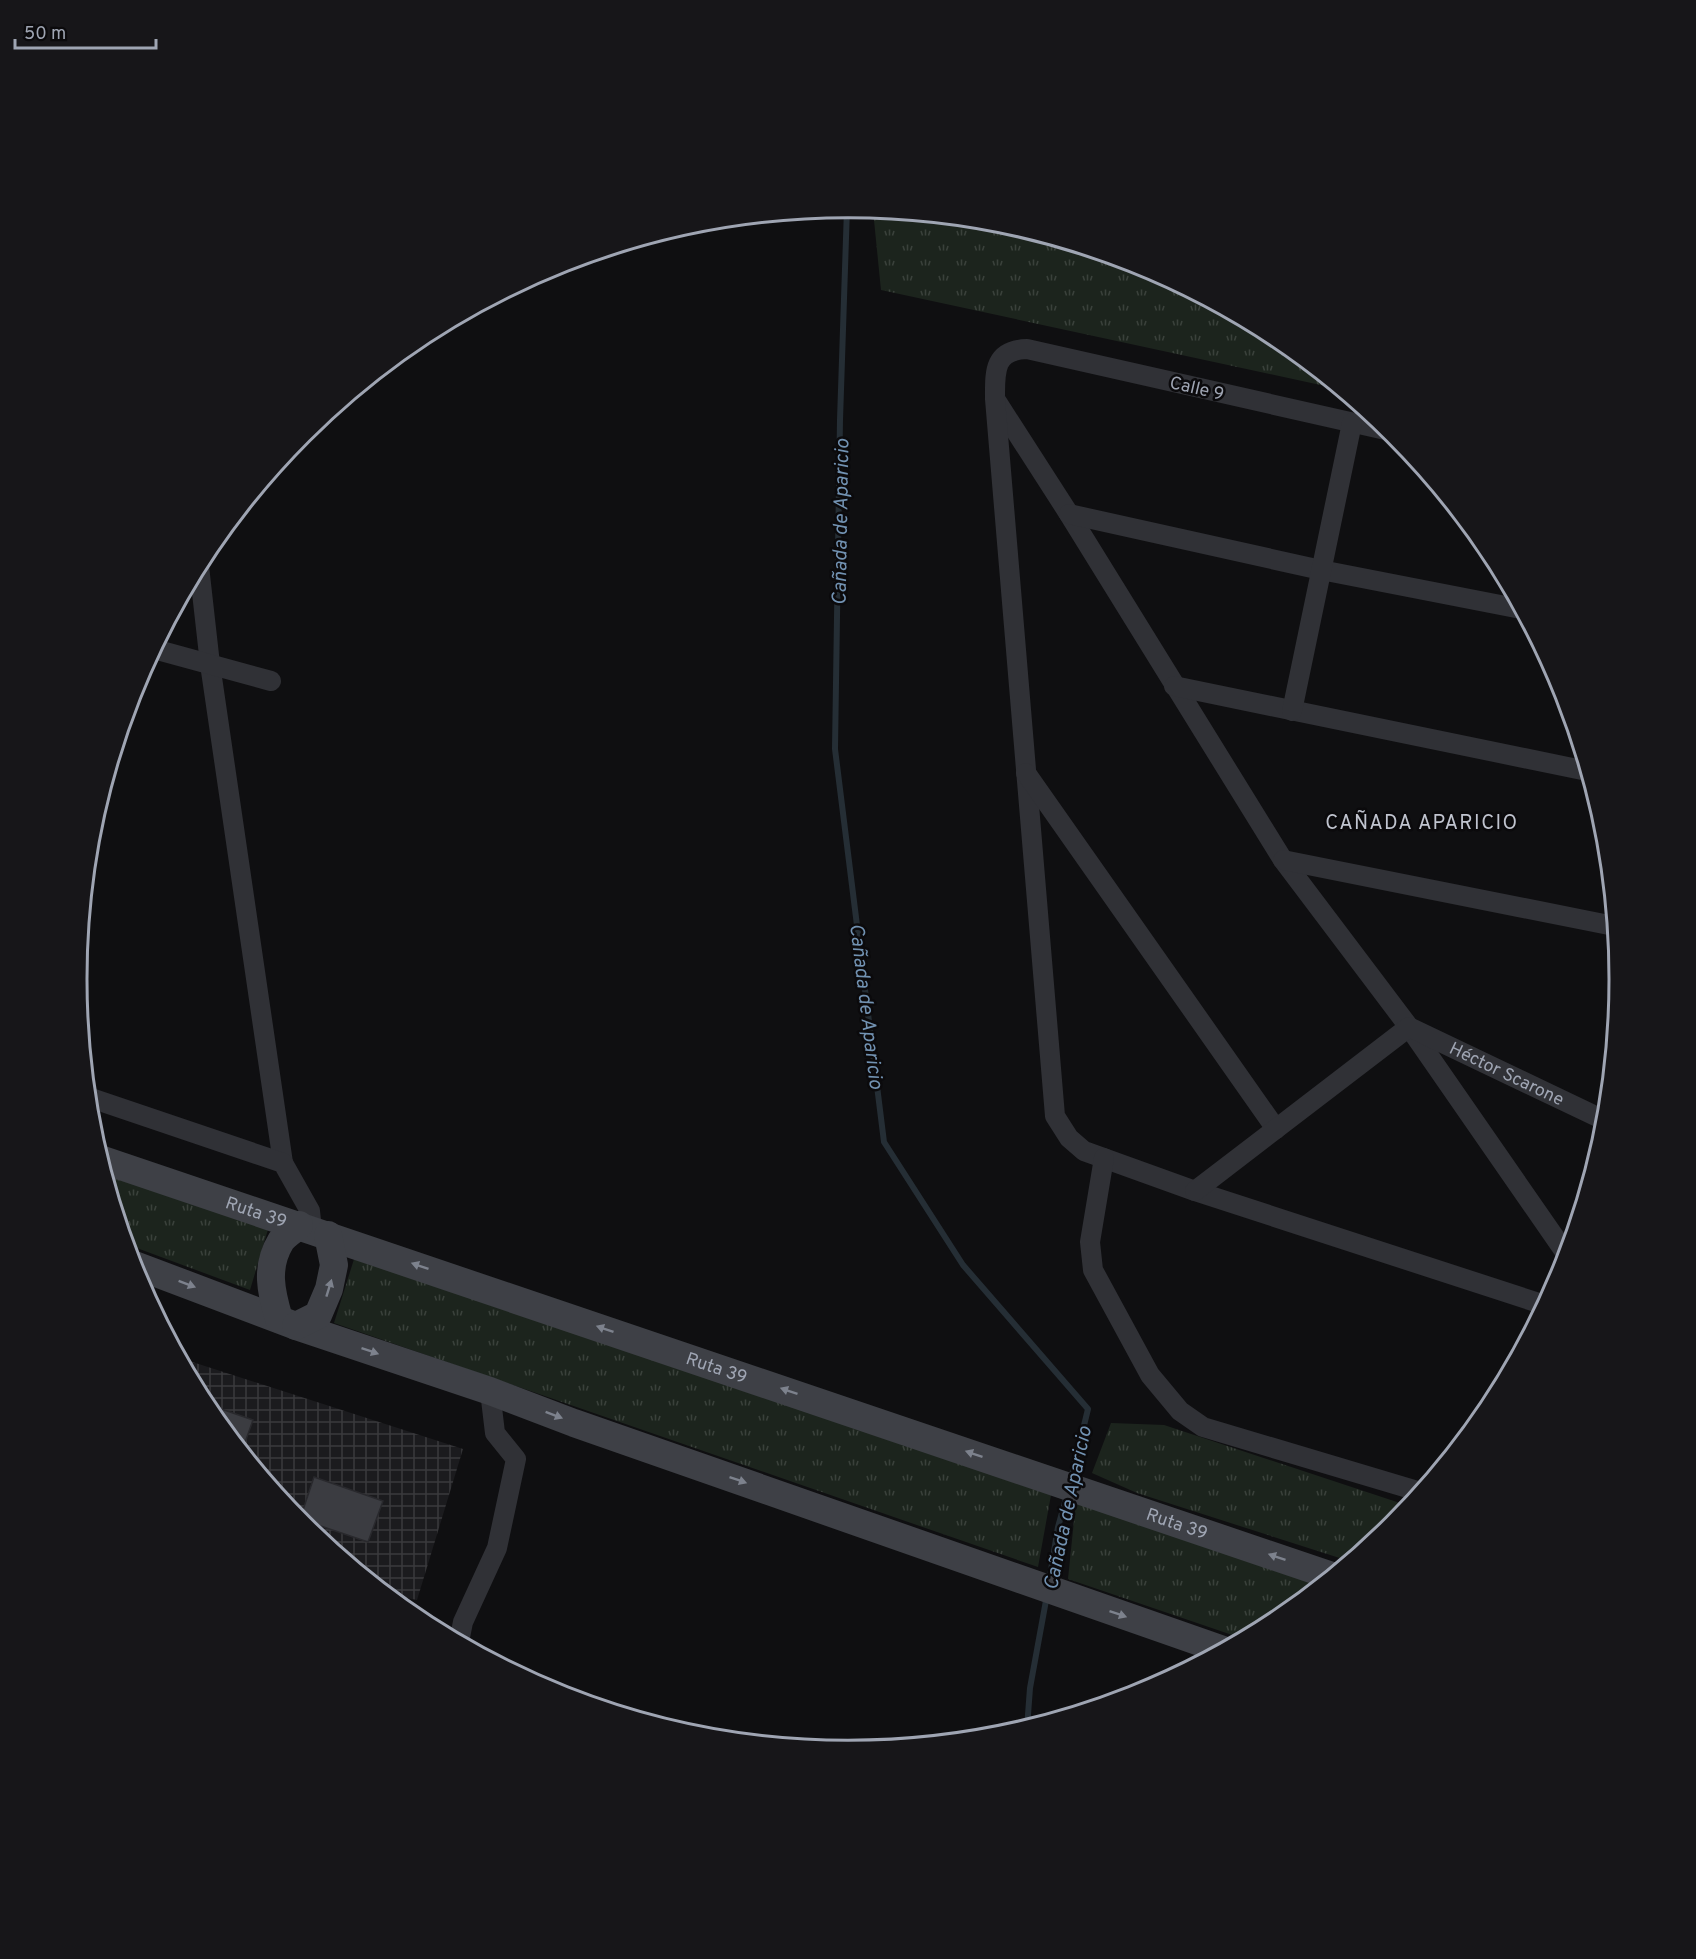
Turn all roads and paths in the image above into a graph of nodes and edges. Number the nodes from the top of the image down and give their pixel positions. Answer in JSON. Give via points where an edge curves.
{"nodes":[{"id":1,"x":995,"y":399,"type":"junction"},
{"id":2,"x":1352,"y":423,"type":"junction"},
{"id":3,"x":1371,"y":427,"type":"edge"},
{"id":4,"x":1069,"y":514,"type":"junction"},
{"id":5,"x":1321,"y":570,"type":"junction"},
{"id":6,"x":201,"y":580,"type":"edge"},
{"id":7,"x":1511,"y":607,"type":"edge"},
{"id":8,"x":161,"y":651,"type":"edge"},
{"id":9,"x":210,"y":664,"type":"junction"},
{"id":10,"x":271,"y":681,"type":"dead end"},
{"id":11,"x":1174,"y":687,"type":"junction"},
{"id":12,"x":1292,"y":711,"type":"junction"},
{"id":13,"x":1579,"y":769,"type":"edge"},
{"id":14,"x":1026,"y":772,"type":"junction"},
{"id":15,"x":1283,"y":860,"type":"junction"},
{"id":16,"x":1606,"y":924,"type":"edge"},
{"id":17,"x":1409,"y":1027,"type":"junction"},
{"id":18,"x":97,"y":1100,"type":"edge"},
{"id":19,"x":1596,"y":1117,"type":"edge"},
{"id":20,"x":1276,"y":1129,"type":"junction"},
{"id":21,"x":1104,"y":1158,"type":"junction"},
{"id":22,"x":110,"y":1162,"type":"edge"},
{"id":23,"x":283,"y":1163,"type":"junction"},
{"id":24,"x":1195,"y":1191,"type":"junction"},
{"id":25,"x":313,"y":1230,"type":"junction"},
{"id":26,"x":1561,"y":1246,"type":"edge"},
{"id":27,"x":144,"y":1268,"type":"edge"},
{"id":28,"x":1537,"y":1302,"type":"edge"},
{"id":29,"x":288,"y":1322,"type":"junction"},
{"id":30,"x":490,"y":1391,"type":"junction"},
{"id":31,"x":1412,"y":1490,"type":"edge"},
{"id":32,"x":1324,"y":1573,"type":"edge"},
{"id":33,"x":460,"y":1635,"type":"edge"},
{"id":34,"x":1214,"y":1647,"type":"edge"}],
"edges":[{"from":1,"to":2,"type":"street","name":"Calle 9","via":[[1001,358],[1014,350],[1027,349]]},
{"from":1,"to":4,"type":"street"},
{"from":1,"to":14,"type":"street"},
{"from":2,"to":3,"type":"street","name":"Calle 9"},
{"from":2,"to":5,"type":"street"},
{"from":4,"to":5,"type":"street"},
{"from":4,"to":11,"type":"street"},
{"from":5,"to":7,"type":"street"},
{"from":5,"to":12,"type":"street"},
{"from":6,"to":9,"type":"street"},
{"from":8,"to":9,"type":"street"},
{"from":9,"to":10,"type":"street"},
{"from":9,"to":23,"type":"street"},
{"from":11,"to":12,"type":"street"},
{"from":11,"to":15,"type":"street"},
{"from":12,"to":13,"type":"street"},
{"from":14,"to":20,"type":"street"},
{"from":14,"to":21,"type":"street","via":[[1055,1116],[1069,1138]]},
{"from":15,"to":16,"type":"street"},
{"from":15,"to":17,"type":"street"},
{"from":17,"to":19,"type":"street","name":"Héctor Scarone"},
{"from":17,"to":20,"type":"street"},
{"from":17,"to":26,"type":"street"},
{"from":18,"to":23,"type":"street"},
{"from":20,"to":24,"type":"street"},
{"from":21,"to":24,"type":"street"},
{"from":21,"to":31,"type":"street","via":[[1090,1242],[1094,1270],[1150,1375],[1180,1411],[1203,1427]]},
{"from":22,"to":25,"type":"main road","name":"Ruta 39"},
{"from":23,"to":25,"type":"street","via":[[310,1211]]},
{"from":24,"to":28,"type":"street"},
{"from":25,"to":29,"type":"main road","via":[[282,1240],[272,1264],[270,1289]]},
{"from":29,"to":25,"type":"main road","one_way":true,"via":[[318,1315],[329,1289],[334,1265]]},
{"from":32,"to":25,"type":"main road","name":"Ruta 39","one_way":true},
{"from":27,"to":29,"type":"main road","one_way":true},
{"from":29,"to":30,"type":"main road","one_way":true},
{"from":30,"to":33,"type":"street","via":[[495,1433],[516,1459],[497,1548]]},
{"from":30,"to":34,"type":"main road","one_way":true}]}
